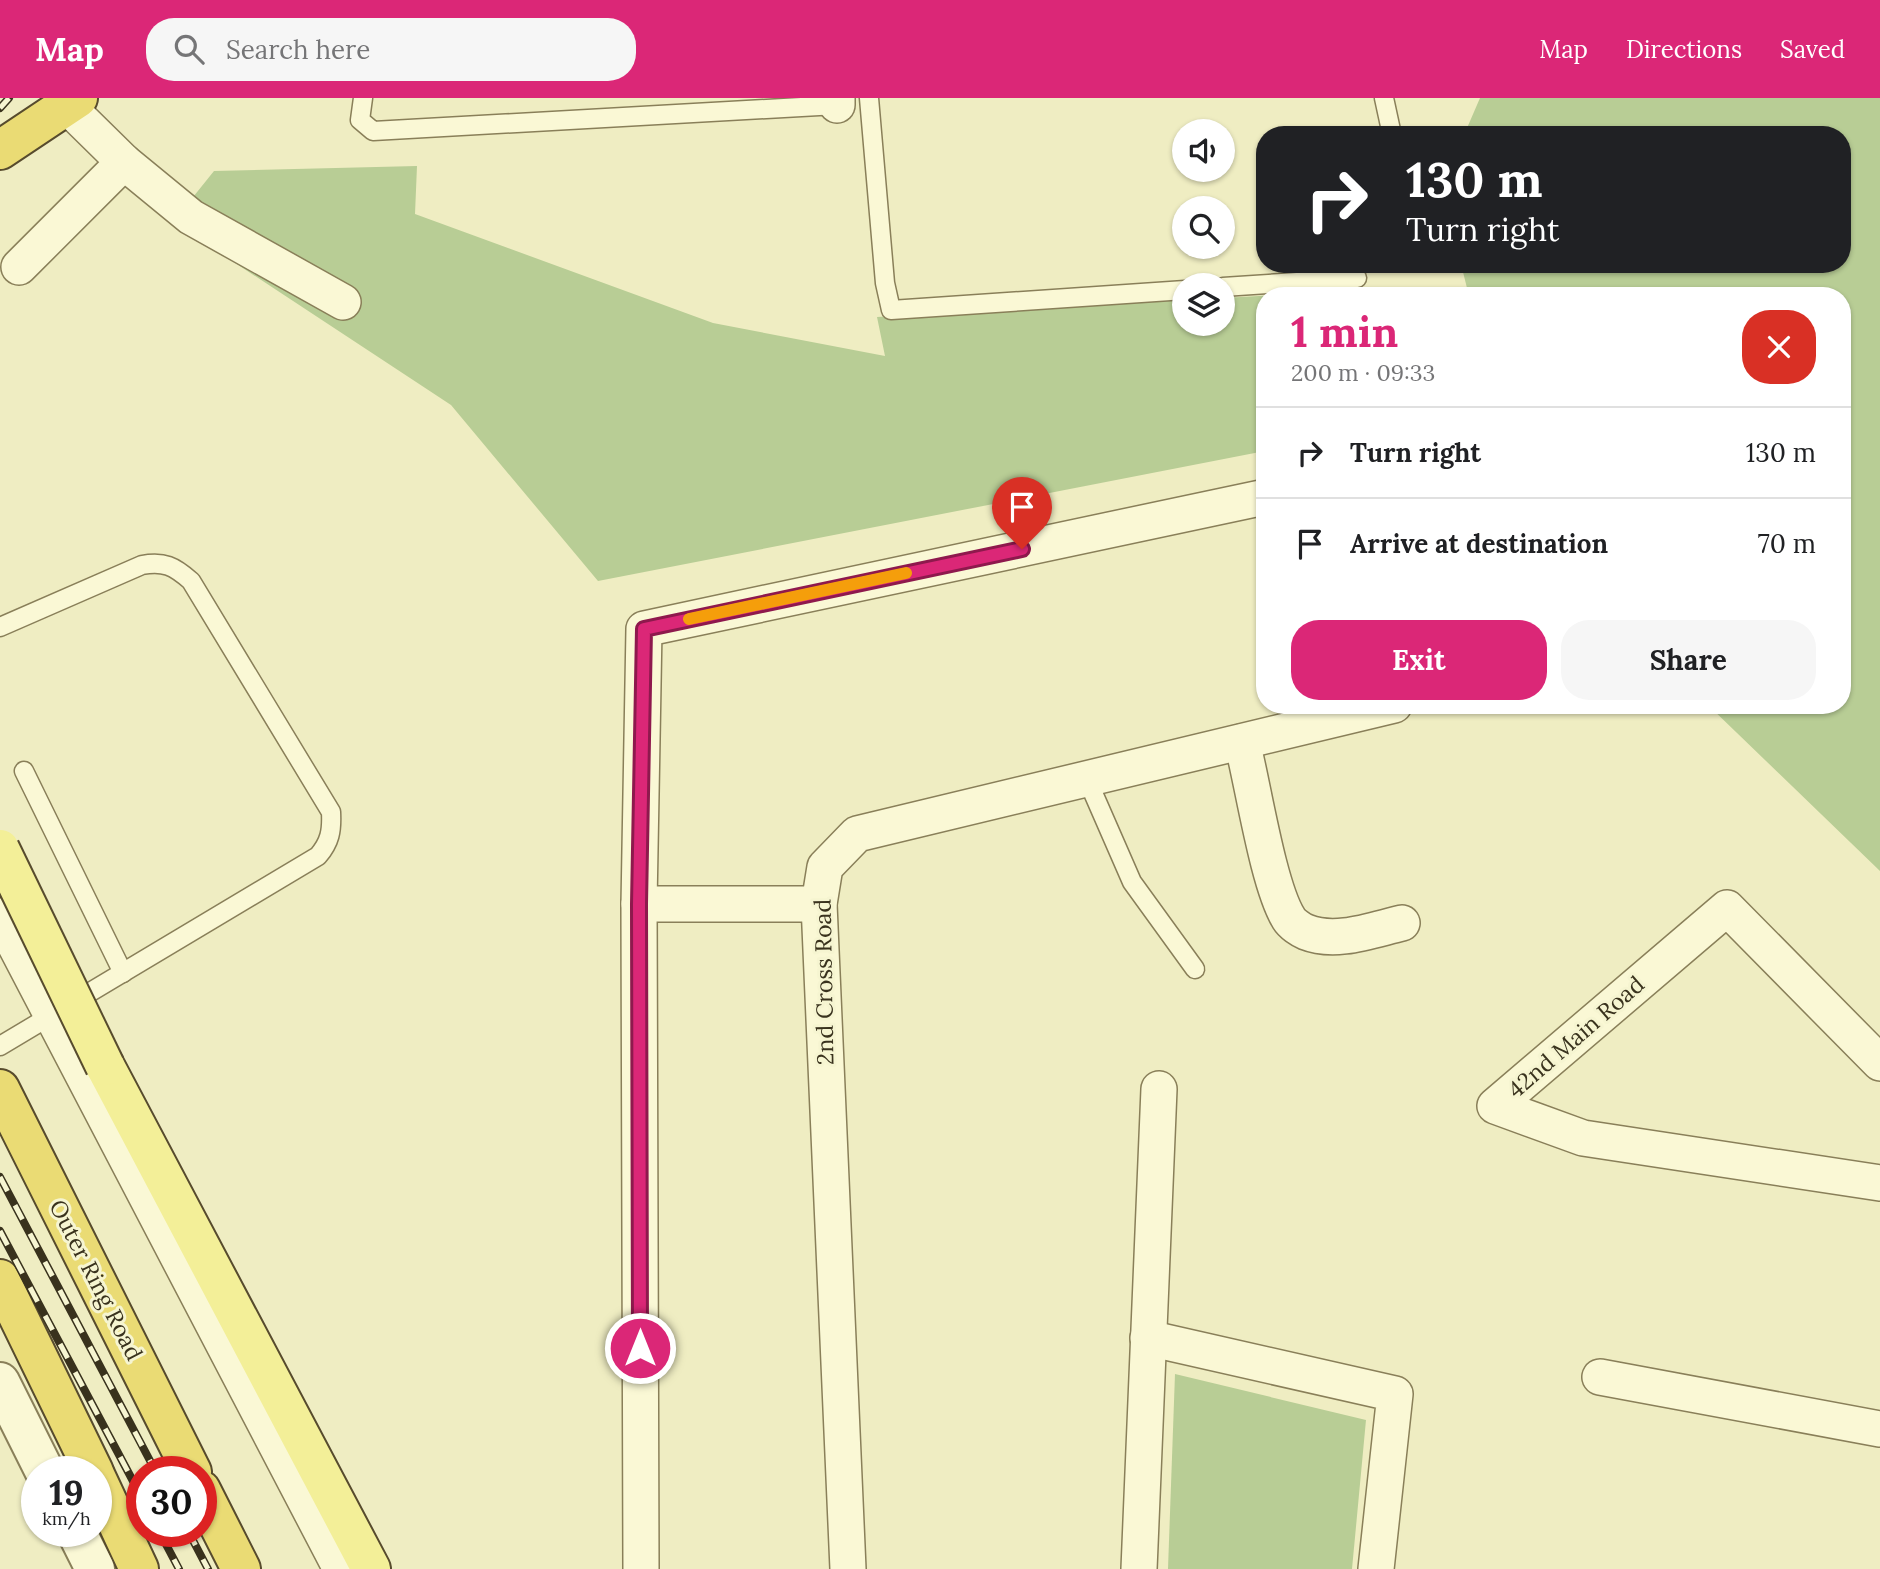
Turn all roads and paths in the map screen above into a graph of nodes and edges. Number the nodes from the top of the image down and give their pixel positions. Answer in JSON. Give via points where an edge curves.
{"nodes":[{"id":1,"x":363,"y":98,"type":"edge"},
{"id":2,"x":1384,"y":98,"type":"edge"},
{"id":3,"x":848,"y":100,"type":"edge"},
{"id":4,"x":72,"y":102,"type":"edge"},
{"id":5,"x":776,"y":103,"type":"edge"},
{"id":6,"x":1390,"y":126,"type":"edge"},
{"id":7,"x":0,"y":150,"type":"edge"},
{"id":8,"x":124,"y":162,"type":"junction"},
{"id":9,"x":19,"y":267,"type":"dead end"},
{"id":10,"x":1357,"y":278,"type":"dead end"},
{"id":11,"x":1235,"y":286,"type":"edge"},
{"id":12,"x":1172,"y":291,"type":"edge"},
{"id":13,"x":343,"y":302,"type":"dead end"},
{"id":14,"x":1256,"y":499,"type":"edge"},
{"id":15,"x":0,"y":627,"type":"edge"},
{"id":16,"x":1357,"y":714,"type":"edge"},
{"id":17,"x":1242,"y":742,"type":"junction"},
{"id":18,"x":24,"y":771,"type":"dead end"},
{"id":19,"x":1087,"y":779,"type":"junction"},
{"id":20,"x":0,"y":849,"type":"edge"},
{"id":21,"x":639,"y":904,"type":"junction"},
{"id":22,"x":819,"y":904,"type":"junction"},
{"id":23,"x":0,"y":916,"type":"edge"},
{"id":24,"x":1402,"y":923,"type":"dead end"},
{"id":25,"x":1195,"y":969,"type":"dead end"},
{"id":26,"x":123,"y":973,"type":"junction"},
{"id":27,"x":59,"y":1012,"type":"junction"},
{"id":28,"x":0,"y":1046,"type":"edge"},
{"id":29,"x":1880,"y":1063,"type":"edge"},
{"id":30,"x":0,"y":1088,"type":"edge"},
{"id":31,"x":1159,"y":1089,"type":"dead end"},
{"id":32,"x":1880,"y":1183,"type":"edge"},
{"id":33,"x":0,"y":1279,"type":"edge"},
{"id":34,"x":1148,"y":1338,"type":"junction"},
{"id":35,"x":1601,"y":1377,"type":"dead end"},
{"id":36,"x":0,"y":1382,"type":"edge"},
{"id":37,"x":1880,"y":1429,"type":"edge"},
{"id":38,"x":38,"y":1456,"type":"edge"},
{"id":39,"x":86,"y":1456,"type":"edge"},
{"id":40,"x":184,"y":1456,"type":"edge"},
{"id":41,"x":112,"y":1511,"type":"edge"},
{"id":42,"x":217,"y":1522,"type":"edge"},
{"id":43,"x":84,"y":1547,"type":"edge"},
{"id":44,"x":95,"y":1569,"type":"edge"},
{"id":45,"x":139,"y":1569,"type":"edge"},
{"id":46,"x":241,"y":1569,"type":"edge"},
{"id":47,"x":341,"y":1569,"type":"edge"},
{"id":48,"x":371,"y":1569,"type":"edge"},
{"id":49,"x":641,"y":1569,"type":"edge"},
{"id":50,"x":848,"y":1569,"type":"edge"},
{"id":51,"x":1139,"y":1569,"type":"edge"},
{"id":52,"x":1376,"y":1569,"type":"edge"}],
"edges":[{"from":1,"to":5,"type":"lane","via":[[360,121],[373,131]]},
{"from":2,"to":6,"type":"lane"},
{"from":3,"to":5,"type":"lane"},
{"from":3,"to":12,"type":"lane","via":[[891,310]]},
{"from":4,"to":7,"type":"highway"},
{"from":4,"to":8,"type":"street"},
{"from":8,"to":9,"type":"street"},
{"from":8,"to":13,"type":"street","via":[[191,217]]},
{"from":10,"to":11,"type":"lane"},
{"from":14,"to":21,"type":"street","via":[[644,629]]},
{"from":15,"to":26,"type":"lane","via":[[142,565],[160,562],[176,567],[191,581],[331,812],[329,843],[317,856]]},
{"from":16,"to":17,"type":"street","name":"2nd Cross Road"},
{"from":17,"to":19,"type":"street","name":"2nd Cross Road"},
{"from":17,"to":24,"type":"street","via":[[1275,881],[1290,920],[1304,932],[1324,936]]},
{"from":18,"to":26,"type":"lane"},
{"from":19,"to":22,"type":"street","name":"2nd Cross Road","via":[[857,834],[825,867]]},
{"from":19,"to":25,"type":"lane","via":[[1132,883]]},
{"from":20,"to":48,"type":"main road","bridge":true,"via":[[105,1066]]},
{"from":21,"to":22,"type":"street"},
{"from":21,"to":49,"type":"street"},
{"from":22,"to":50,"type":"street","name":"2nd Cross Road"},
{"from":23,"to":27,"type":"street"},
{"from":26,"to":27,"type":"lane"},
{"from":27,"to":28,"type":"lane"},
{"from":27,"to":47,"type":"street"},
{"from":29,"to":32,"type":"street","name":"42nd Main Road","via":[[1727,908],[1495,1106],[1583,1138]]},
{"from":30,"to":40,"type":"highway","name":"Outer Ring Road"},
{"from":31,"to":34,"type":"street"},
{"from":33,"to":39,"type":"highway"},
{"from":34,"to":51,"type":"street"},
{"from":34,"to":52,"type":"street","via":[[1395,1394]]},
{"from":35,"to":37,"type":"street"},
{"from":36,"to":38,"type":"street"},
{"from":41,"to":45,"type":"highway"},
{"from":42,"to":46,"type":"highway"},
{"from":43,"to":44,"type":"street"}]}
